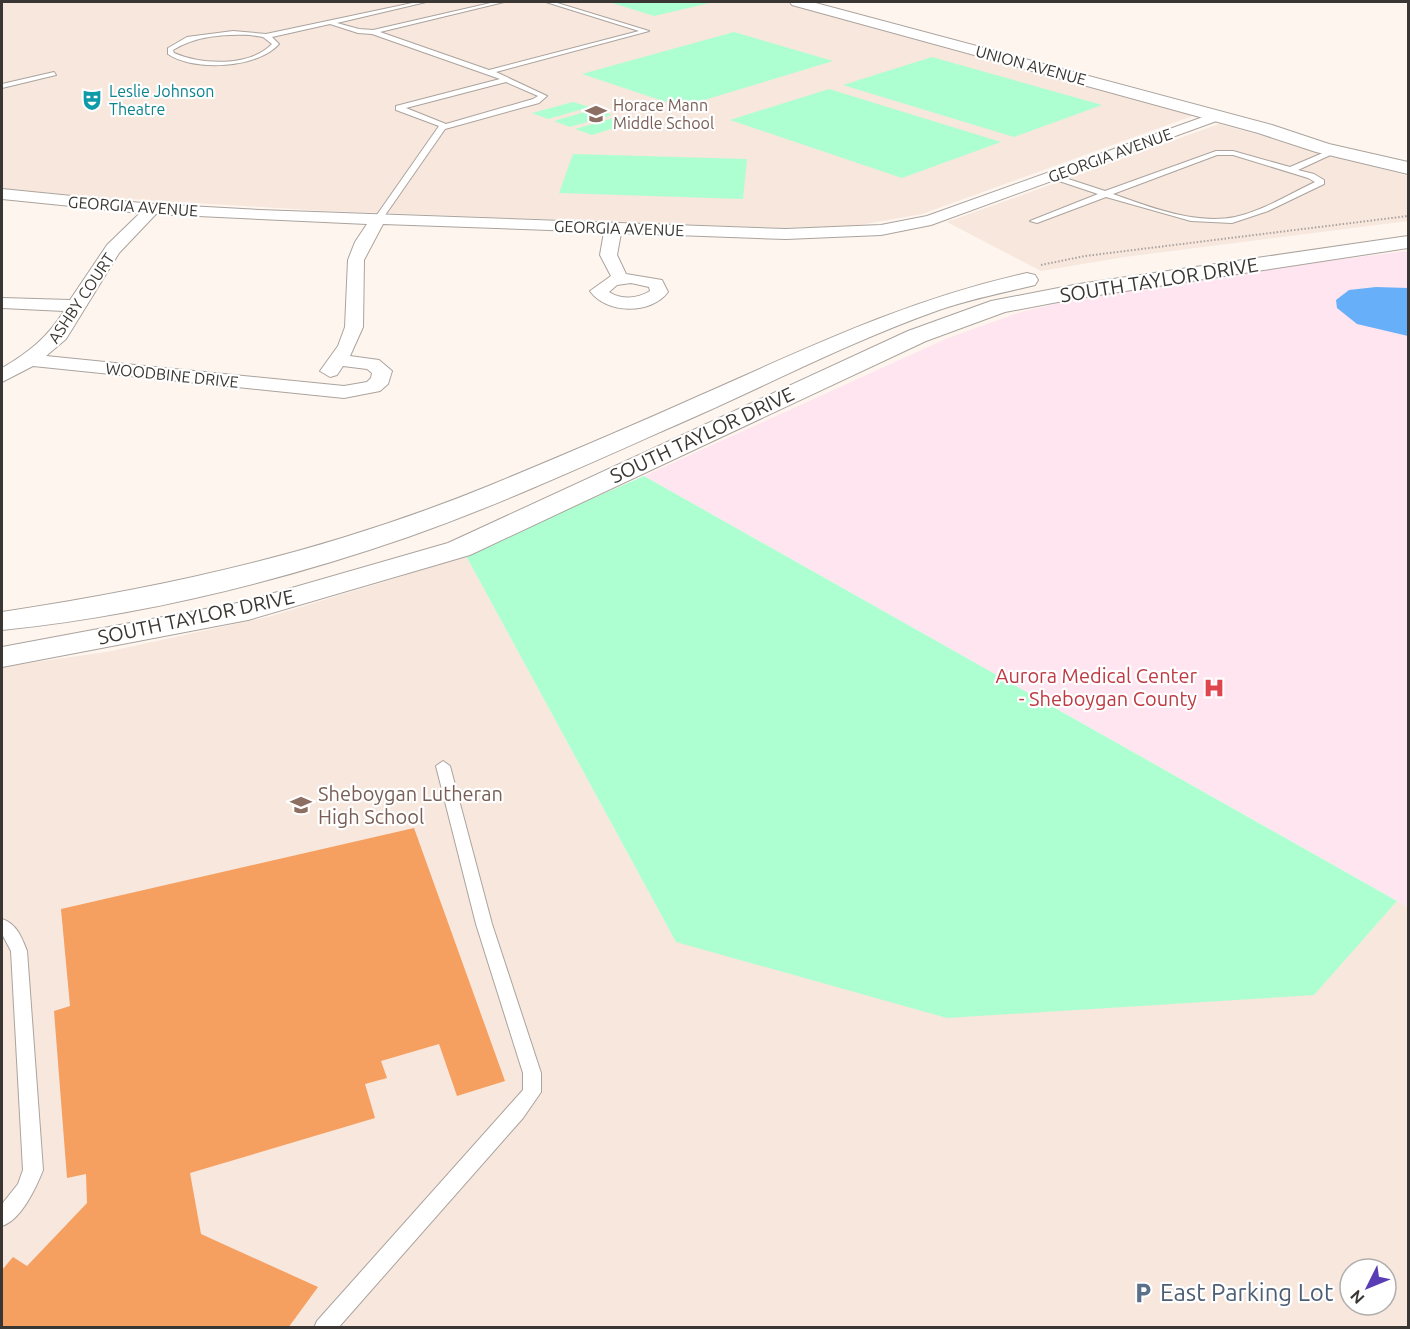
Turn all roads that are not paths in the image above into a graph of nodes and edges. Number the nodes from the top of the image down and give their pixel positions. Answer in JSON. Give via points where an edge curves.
{"nodes":[{"id":1,"x":423,"y":2,"type":"edge"},
{"id":2,"x":501,"y":2,"type":"edge"},
{"id":3,"x":549,"y":2,"type":"edge"},
{"id":4,"x":797,"y":2,"type":"edge"},
{"id":5,"x":332,"y":23,"type":"junction"},
{"id":6,"x":373,"y":32,"type":"junction"},
{"id":7,"x":266,"y":36,"type":"junction"},
{"id":8,"x":489,"y":72,"type":"junction"},
{"id":9,"x":54,"y":74,"type":"dead end"},
{"id":10,"x":504,"y":80,"type":"junction"},
{"id":11,"x":2,"y":86,"type":"edge"},
{"id":12,"x":1217,"y":116,"type":"junction"},
{"id":13,"x":445,"y":126,"type":"junction"},
{"id":14,"x":1265,"y":129,"type":"junction"},
{"id":15,"x":1335,"y":152,"type":"junction"},
{"id":16,"x":1290,"y":170,"type":"junction"},
{"id":17,"x":1408,"y":170,"type":"edge"},
{"id":18,"x":1053,"y":176,"type":"junction"},
{"id":19,"x":1107,"y":193,"type":"junction"},
{"id":20,"x":2,"y":194,"type":"edge"},
{"id":21,"x":152,"y":208,"type":"junction"},
{"id":22,"x":378,"y":219,"type":"junction"},
{"id":23,"x":1034,"y":221,"type":"dead end"},
{"id":24,"x":1408,"y":226,"type":"edge"},
{"id":25,"x":614,"y":228,"type":"junction"},
{"id":26,"x":1408,"y":242,"type":"edge"},
{"id":27,"x":621,"y":279,"type":"dead end"},
{"id":28,"x":2,"y":303,"type":"edge"},
{"id":29,"x":76,"y":306,"type":"junction"},
{"id":30,"x":30,"y":360,"type":"junction"},
{"id":31,"x":338,"y":360,"type":"junction"},
{"id":32,"x":2,"y":376,"type":"edge"},
{"id":33,"x":314,"y":390,"type":"junction"},
{"id":34,"x":2,"y":621,"type":"edge"},
{"id":35,"x":2,"y":657,"type":"edge"},
{"id":36,"x":443,"y":766,"type":"dead end"},
{"id":37,"x":5,"y":928,"type":"edge"},
{"id":38,"x":2,"y":1218,"type":"edge"},
{"id":39,"x":324,"y":1328,"type":"edge"}],
"edges":[{"from":1,"to":5,"type":"lane"},
{"from":2,"to":6,"type":"lane"},
{"from":3,"to":8,"type":"lane","via":[[646,31]]},
{"from":4,"to":12,"type":"main road","name":"UNION AVENUE"},
{"from":5,"to":6,"type":"lane"},
{"from":5,"to":7,"type":"lane"},
{"from":6,"to":8,"type":"lane"},
{"from":7,"to":7,"type":"lane","via":[[202,36],[170,49],[171,54],[188,61],[237,61],[273,49],[276,45]]},
{"from":8,"to":10,"type":"lane"},
{"from":9,"to":11,"type":"lane"},
{"from":10,"to":13,"type":"lane","via":[[542,97]]},
{"from":10,"to":13,"type":"lane","via":[[399,108]]},
{"from":12,"to":14,"type":"main road","name":"UNION AVENUE"},
{"from":12,"to":18,"type":"street","name":"GEORGIA AVENUE"},
{"from":13,"to":22,"type":"lane"},
{"from":14,"to":15,"type":"main road","name":"UNION AVENUE"},
{"from":14,"to":17,"type":"main road","name":"UNION AVENUE","via":[[1372,154]]},
{"from":15,"to":16,"type":"lane"},
{"from":15,"to":17,"type":"main road","name":"UNION AVENUE"},
{"from":16,"to":19,"type":"lane","via":[[1233,153],[1216,153]]},
{"from":16,"to":19,"type":"lane","via":[[1321,182],[1234,220],[1196,221]]},
{"from":18,"to":19,"type":"lane"},
{"from":18,"to":25,"type":"street","name":"GEORGIA AVENUE","via":[[931,220],[881,230],[806,235]]},
{"from":19,"to":23,"type":"lane"},
{"from":20,"to":21,"type":"street","name":"GEORGIA AVENUE"},
{"from":21,"to":22,"type":"street","name":"GEORGIA AVENUE"},
{"from":21,"to":29,"type":"street","name":"ASHBY COURT","via":[[112,249]]},
{"from":22,"to":25,"type":"street","name":"GEORGIA AVENUE"},
{"from":22,"to":31,"type":"street","via":[[356,260],[354,327]]},
{"from":24,"to":34,"type":"main road","name":"SOUTH TAYLOR DRIVE","via":[[1064,273],[976,289],[890,319],[671,418],[400,530],[210,585],[62,614]]},
{"from":25,"to":27,"type":"street","via":[[607,247],[608,258]]},
{"from":26,"to":35,"type":"main road","name":"SOUTH TAYLOR DRIVE","via":[[999,306],[916,336],[459,549],[248,610]]},
{"from":28,"to":29,"type":"street"},
{"from":29,"to":30,"type":"street","name":"ASHBY COURT","via":[[59,335]]},
{"from":30,"to":32,"type":"street","name":"ASHBY COURT"},
{"from":30,"to":33,"type":"street","name":"WOODBINE DRIVE"},
{"from":31,"to":33,"type":"street"},
{"from":31,"to":33,"type":"street","name":"WOODBINE DRIVE","via":[[372,364],[381,371],[381,380],[358,391]]},
{"from":36,"to":39,"type":"lane","via":[[484,924],[532,1073],[532,1092]]},
{"from":37,"to":38,"type":"lane","via":[[17,941],[21,962],[33,1170],[26,1188]]}]}
